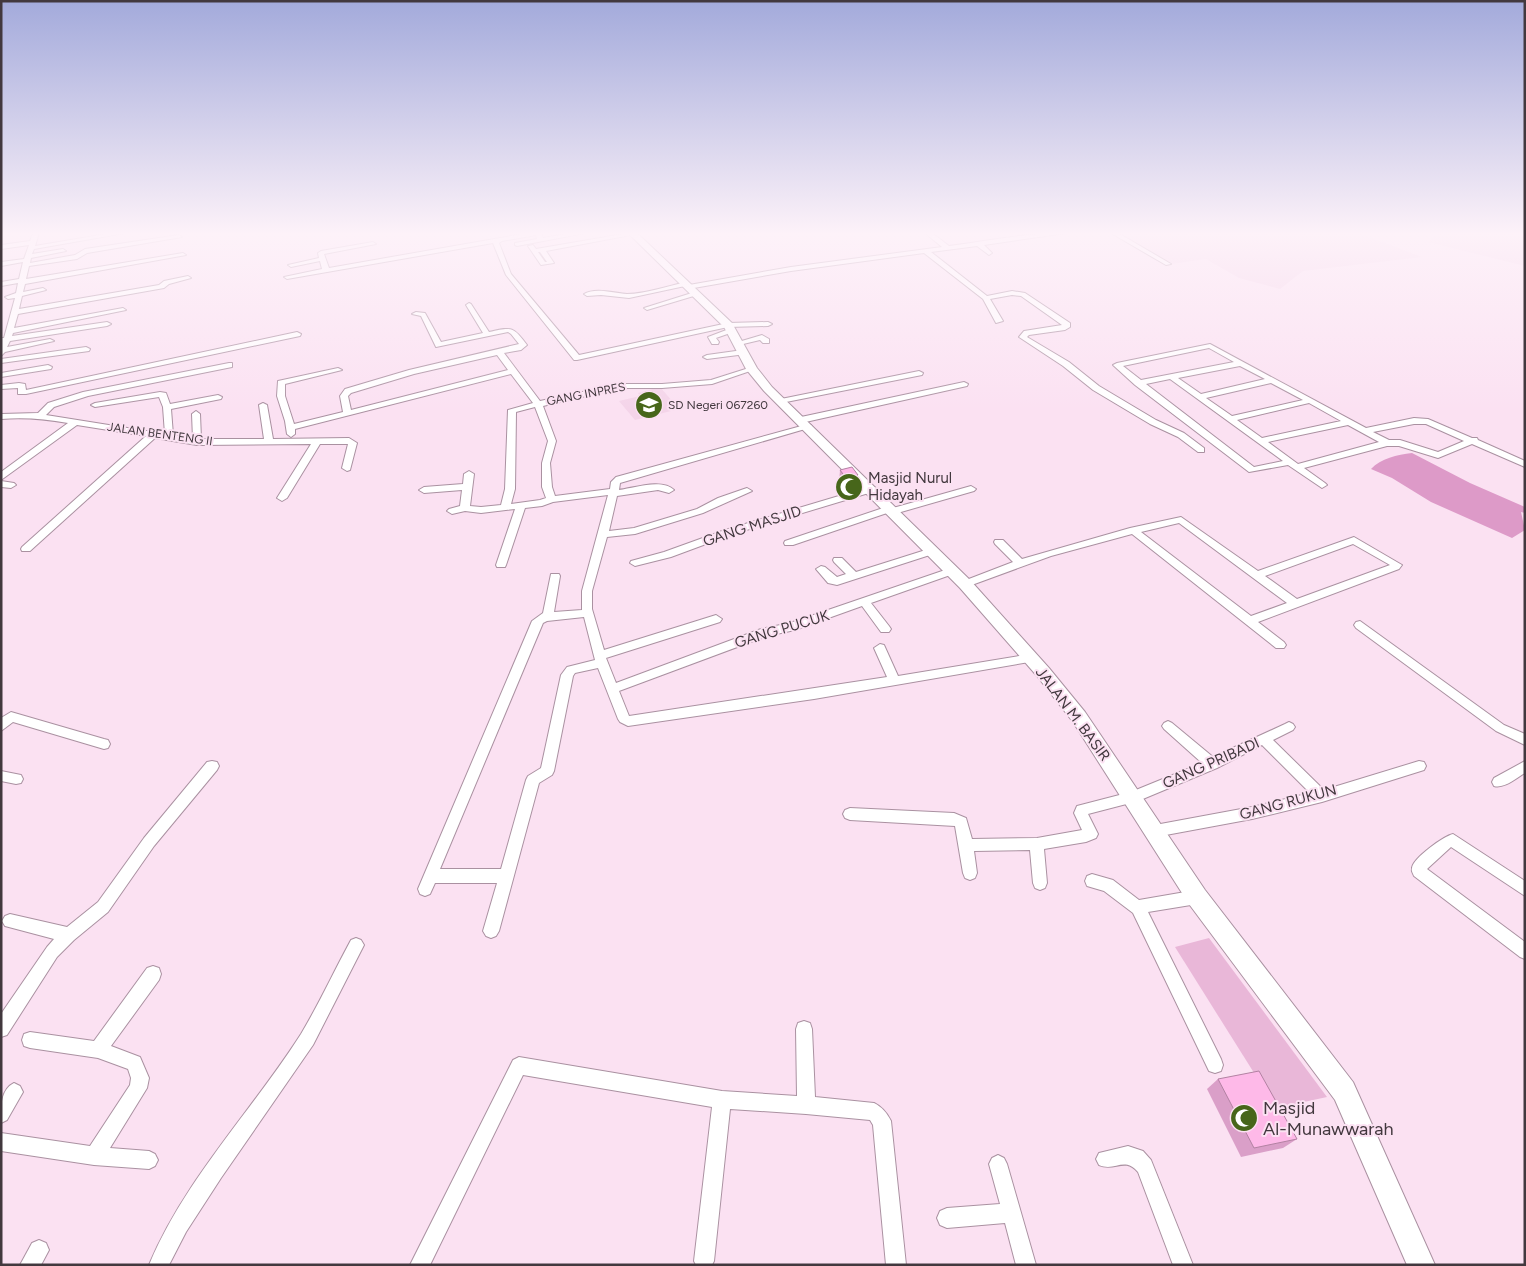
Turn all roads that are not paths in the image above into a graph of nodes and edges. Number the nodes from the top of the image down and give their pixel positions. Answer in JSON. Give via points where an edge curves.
{"nodes":[{"id":1,"x":20,"y":292,"type":"junction"},
{"id":2,"x":128,"y":292,"type":"edge"},
{"id":3,"x":523,"y":292,"type":"edge"},
{"id":4,"x":659,"y":292,"type":"edge"},
{"id":5,"x":681,"y":292,"type":"edge"},
{"id":6,"x":694,"y":292,"type":"edge"},
{"id":7,"x":978,"y":292,"type":"edge"},
{"id":8,"x":76,"y":293,"type":"dead end"},
{"id":9,"x":587,"y":294,"type":"dead end"},
{"id":10,"x":45,"y":295,"type":"dead end"},
{"id":11,"x":8,"y":297,"type":"dead end"},
{"id":12,"x":986,"y":298,"type":"junction"},
{"id":13,"x":73,"y":302,"type":"junction"},
{"id":14,"x":469,"y":305,"type":"dead end"},
{"id":15,"x":647,"y":308,"type":"dead end"},
{"id":16,"x":123,"y":310,"type":"dead end"},
{"id":17,"x":416,"y":314,"type":"dead end"},
{"id":18,"x":12,"y":321,"type":"junction"},
{"id":19,"x":999,"y":321,"type":"dead end"},
{"id":20,"x":1,"y":323,"type":"edge"},
{"id":21,"x":107,"y":324,"type":"dead end"},
{"id":22,"x":768,"y":324,"type":"dead end"},
{"id":23,"x":730,"y":328,"type":"junction"},
{"id":24,"x":10,"y":331,"type":"junction"},
{"id":25,"x":297,"y":334,"type":"dead end"},
{"id":26,"x":487,"y":334,"type":"junction"},
{"id":27,"x":5,"y":340,"type":"edge"},
{"id":28,"x":50,"y":341,"type":"dead end"},
{"id":29,"x":766,"y":341,"type":"dead end"},
{"id":30,"x":715,"y":342,"type":"dead end"},
{"id":31,"x":741,"y":347,"type":"junction"},
{"id":32,"x":86,"y":349,"type":"dead end"},
{"id":33,"x":2,"y":351,"type":"edge"},
{"id":34,"x":499,"y":352,"type":"junction"},
{"id":35,"x":708,"y":357,"type":"dead end"},
{"id":36,"x":1,"y":361,"type":"edge"},
{"id":37,"x":1241,"y":363,"type":"junction"},
{"id":38,"x":229,"y":365,"type":"dead end"},
{"id":39,"x":48,"y":367,"type":"dead end"},
{"id":40,"x":752,"y":369,"type":"junction"},
{"id":41,"x":338,"y":370,"type":"dead end"},
{"id":42,"x":513,"y":371,"type":"junction"},
{"id":43,"x":919,"y":373,"type":"dead end"},
{"id":44,"x":2,"y":376,"type":"edge"},
{"id":45,"x":1172,"y":376,"type":"junction"},
{"id":46,"x":1273,"y":380,"type":"junction"},
{"id":47,"x":1138,"y":383,"type":"junction"},
{"id":48,"x":964,"y":384,"type":"dead end"},
{"id":49,"x":1,"y":387,"type":"edge"},
{"id":50,"x":218,"y":397,"type":"dead end"},
{"id":51,"x":1200,"y":397,"type":"junction"},
{"id":52,"x":1309,"y":400,"type":"junction"},
{"id":53,"x":781,"y":401,"type":"junction"},
{"id":54,"x":538,"y":404,"type":"junction"},
{"id":55,"x":95,"y":405,"type":"dead end"},
{"id":56,"x":263,"y":405,"type":"dead end"},
{"id":57,"x":167,"y":407,"type":"junction"},
{"id":58,"x":196,"y":414,"type":"dead end"},
{"id":59,"x":348,"y":414,"type":"junction"},
{"id":60,"x":40,"y":416,"type":"junction"},
{"id":61,"x":1,"y":417,"type":"edge"},
{"id":62,"x":1230,"y":419,"type":"junction"},
{"id":63,"x":1444,"y":421,"type":"dead end"},
{"id":64,"x":1349,"y":422,"type":"junction"},
{"id":65,"x":72,"y":424,"type":"junction"},
{"id":66,"x":804,"y":424,"type":"junction"},
{"id":67,"x":292,"y":427,"type":"junction"},
{"id":68,"x":1364,"y":431,"type":"junction"},
{"id":69,"x":154,"y":434,"type":"junction"},
{"id":70,"x":169,"y":437,"type":"junction"},
{"id":71,"x":1474,"y":440,"type":"junction"},
{"id":72,"x":317,"y":441,"type":"junction"},
{"id":73,"x":1261,"y":441,"type":"junction"},
{"id":74,"x":197,"y":442,"type":"junction"},
{"id":75,"x":268,"y":442,"type":"junction"},
{"id":76,"x":291,"y":442,"type":"junction"},
{"id":77,"x":1387,"y":443,"type":"junction"},
{"id":78,"x":1201,"y":450,"type":"dead end"},
{"id":79,"x":1525,"y":458,"type":"edge"},
{"id":80,"x":1525,"y":464,"type":"edge"},
{"id":81,"x":1293,"y":465,"type":"junction"},
{"id":82,"x":347,"y":468,"type":"dead end"},
{"id":83,"x":469,"y":474,"type":"dead end"},
{"id":84,"x":1,"y":477,"type":"edge"},
{"id":85,"x":1322,"y":485,"type":"dead end"},
{"id":86,"x":467,"y":487,"type":"junction"},
{"id":87,"x":971,"y":489,"type":"dead end"},
{"id":88,"x":424,"y":490,"type":"dead end"},
{"id":89,"x":669,"y":490,"type":"dead end"},
{"id":90,"x":869,"y":490,"type":"junction"},
{"id":91,"x":747,"y":491,"type":"dead end"},
{"id":92,"x":614,"y":492,"type":"junction"},
{"id":93,"x":282,"y":498,"type":"dead end"},
{"id":94,"x":551,"y":499,"type":"junction"},
{"id":95,"x":521,"y":505,"type":"junction"},
{"id":96,"x":505,"y":507,"type":"junction"},
{"id":97,"x":465,"y":508,"type":"junction"},
{"id":98,"x":890,"y":510,"type":"junction"},
{"id":99,"x":452,"y":512,"type":"dead end"},
{"id":100,"x":1134,"y":530,"type":"junction"},
{"id":101,"x":602,"y":535,"type":"junction"},
{"id":102,"x":789,"y":542,"type":"dead end"},
{"id":103,"x":999,"y":542,"type":"dead end"},
{"id":104,"x":26,"y":550,"type":"dead end"},
{"id":105,"x":932,"y":551,"type":"junction"},
{"id":106,"x":838,"y":560,"type":"dead end"},
{"id":107,"x":635,"y":563,"type":"dead end"},
{"id":108,"x":1020,"y":563,"type":"junction"},
{"id":109,"x":501,"y":565,"type":"dead end"},
{"id":110,"x":821,"y":569,"type":"dead end"},
{"id":111,"x":1259,"y":575,"type":"junction"},
{"id":112,"x":556,"y":576,"type":"dead end"},
{"id":113,"x":854,"y":576,"type":"junction"},
{"id":114,"x":958,"y":578,"type":"junction"},
{"id":115,"x":865,"y":603,"type":"junction"},
{"id":116,"x":1296,"y":604,"type":"junction"},
{"id":117,"x":588,"y":613,"type":"junction"},
{"id":118,"x":548,"y":617,"type":"junction"},
{"id":119,"x":716,"y":619,"type":"dead end"},
{"id":120,"x":1249,"y":621,"type":"junction"},
{"id":121,"x":1360,"y":625,"type":"dead end"},
{"id":122,"x":885,"y":629,"type":"dead end"},
{"id":123,"x":1280,"y":645,"type":"dead end"},
{"id":124,"x":880,"y":648,"type":"dead end"},
{"id":125,"x":1031,"y":658,"type":"junction"},
{"id":126,"x":601,"y":660,"type":"junction"},
{"id":127,"x":894,"y":681,"type":"junction"},
{"id":128,"x":613,"y":689,"type":"junction"},
{"id":129,"x":1,"y":726,"type":"edge"},
{"id":130,"x":1168,"y":726,"type":"dead end"},
{"id":131,"x":1289,"y":727,"type":"dead end"},
{"id":132,"x":1264,"y":739,"type":"junction"},
{"id":133,"x":1525,"y":740,"type":"edge"},
{"id":134,"x":104,"y":744,"type":"dead end"},
{"id":135,"x":1212,"y":764,"type":"junction"},
{"id":136,"x":212,"y":766,"type":"dead end"},
{"id":137,"x":1420,"y":766,"type":"dead end"},
{"id":138,"x":1525,"y":766,"type":"edge"},
{"id":139,"x":1,"y":776,"type":"edge"},
{"id":140,"x":16,"y":779,"type":"dead end"},
{"id":141,"x":1500,"y":782,"type":"dead end"},
{"id":142,"x":1322,"y":796,"type":"junction"},
{"id":143,"x":1133,"y":797,"type":"junction"},
{"id":144,"x":850,"y":814,"type":"dead end"},
{"id":145,"x":1155,"y":831,"type":"junction"},
{"id":146,"x":1037,"y":844,"type":"junction"},
{"id":147,"x":966,"y":845,"type":"junction"},
{"id":148,"x":970,"y":873,"type":"dead end"},
{"id":149,"x":505,"y":876,"type":"junction"},
{"id":150,"x":1092,"y":881,"type":"dead end"},
{"id":151,"x":1040,"y":883,"type":"dead end"},
{"id":152,"x":1525,"y":889,"type":"edge"},
{"id":153,"x":1198,"y":897,"type":"junction"},
{"id":154,"x":1138,"y":908,"type":"junction"},
{"id":155,"x":10,"y":921,"type":"dead end"},
{"id":156,"x":491,"y":931,"type":"dead end"},
{"id":157,"x":70,"y":935,"type":"junction"},
{"id":158,"x":356,"y":945,"type":"dead end"},
{"id":159,"x":1525,"y":952,"type":"edge"},
{"id":160,"x":153,"y":974,"type":"dead end"},
{"id":161,"x":1,"y":1029,"type":"edge"},
{"id":162,"x":804,"y":1030,"type":"dead end"},
{"id":163,"x":30,"y":1040,"type":"dead end"},
{"id":164,"x":98,"y":1050,"type":"junction"},
{"id":165,"x":1215,"y":1065,"type":"dead end"},
{"id":166,"x":14,"y":1092,"type":"dead end"},
{"id":167,"x":722,"y":1100,"type":"junction"},
{"id":168,"x":806,"y":1105,"type":"junction"},
{"id":169,"x":1,"y":1114,"type":"edge"},
{"id":170,"x":1,"y":1142,"type":"edge"},
{"id":171,"x":94,"y":1156,"type":"junction"},
{"id":172,"x":1105,"y":1159,"type":"dead end"},
{"id":173,"x":149,"y":1160,"type":"dead end"},
{"id":174,"x":998,"y":1164,"type":"dead end"},
{"id":175,"x":1011,"y":1213,"type":"junction"},
{"id":176,"x":947,"y":1218,"type":"dead end"},
{"id":177,"x":704,"y":1261,"type":"dead end"},
{"id":178,"x":159,"y":1265,"type":"edge"},
{"id":179,"x":420,"y":1265,"type":"edge"},
{"id":180,"x":896,"y":1265,"type":"edge"},
{"id":181,"x":1026,"y":1265,"type":"edge"},
{"id":182,"x":1183,"y":1265,"type":"edge"},
{"id":183,"x":1421,"y":1265,"type":"edge"}],
"edges":[{"from":1,"to":10,"type":"street"},
{"from":1,"to":11,"type":"street"},
{"from":1,"to":13,"type":"street"},
{"from":1,"to":18,"type":"street"},
{"from":2,"to":13,"type":"street"},
{"from":3,"to":23,"type":"street","via":[[577,358]]},
{"from":4,"to":9,"type":"street","via":[[629,296]]},
{"from":5,"to":15,"type":"street"},
{"from":6,"to":23,"type":"main road","name":"JALAN M. BASIR"},
{"from":7,"to":12,"type":"street"},
{"from":8,"to":13,"type":"street"},
{"from":12,"to":19,"type":"street"},
{"from":12,"to":78,"type":"street","via":[[1023,294],[1067,325],[1023,336],[1096,388],[1181,435]]},
{"from":14,"to":26,"type":"street"},
{"from":16,"to":24,"type":"street"},
{"from":17,"to":26,"type":"street","via":[[423,314],[439,345]]},
{"from":18,"to":20,"type":"street"},
{"from":18,"to":24,"type":"street"},
{"from":21,"to":27,"type":"street"},
{"from":22,"to":23,"type":"street"},
{"from":23,"to":30,"type":"street","via":[[712,337]]},
{"from":23,"to":31,"type":"main road","name":"JALAN M. BASIR"},
{"from":24,"to":27,"type":"street"},
{"from":25,"to":49,"type":"street","via":[[26,392],[21,392],[22,386],[19,385]]},
{"from":26,"to":34,"type":"street","via":[[513,331],[523,343],[518,348]]},
{"from":27,"to":33,"type":"street"},
{"from":28,"to":33,"type":"street"},
{"from":29,"to":31,"type":"street","via":[[762,337]]},
{"from":31,"to":35,"type":"street"},
{"from":31,"to":40,"type":"main road","name":"JALAN M. BASIR"},
{"from":32,"to":36,"type":"street"},
{"from":34,"to":42,"type":"street"},
{"from":34,"to":59,"type":"street","via":[[348,391],[344,394]]},
{"from":37,"to":45,"type":"street"},
{"from":37,"to":46,"type":"street"},
{"from":37,"to":47,"type":"street","via":[[1207,346],[1117,364]]},
{"from":38,"to":60,"type":"street","via":[[134,380],[54,404]]},
{"from":39,"to":44,"type":"street"},
{"from":40,"to":53,"type":"main road","name":"JALAN M. BASIR"},
{"from":40,"to":54,"type":"street","name":"GANG INPRES","via":[[712,382],[620,386]]},
{"from":41,"to":67,"type":"street","via":[[281,383]]},
{"from":42,"to":54,"type":"street"},
{"from":42,"to":59,"type":"street"},
{"from":43,"to":53,"type":"street"},
{"from":45,"to":47,"type":"street"},
{"from":45,"to":51,"type":"street"},
{"from":46,"to":51,"type":"street"},
{"from":46,"to":52,"type":"street"},
{"from":47,"to":81,"type":"street","via":[[1252,470]]},
{"from":48,"to":66,"type":"street"},
{"from":50,"to":57,"type":"street"},
{"from":51,"to":62,"type":"street"},
{"from":52,"to":62,"type":"street"},
{"from":52,"to":64,"type":"street"},
{"from":53,"to":66,"type":"main road","name":"JALAN M. BASIR"},
{"from":54,"to":94,"type":"street","via":[[552,440],[546,463]]},
{"from":54,"to":96,"type":"street","name":"GANG INPRES","via":[[510,413],[510,489]]},
{"from":55,"to":57,"type":"street","via":[[160,394]]},
{"from":56,"to":75,"type":"street"},
{"from":57,"to":70,"type":"street"},
{"from":58,"to":74,"type":"street"},
{"from":59,"to":67,"type":"street"},
{"from":60,"to":61,"type":"street","name":"JALAN BENTENG II"},
{"from":60,"to":65,"type":"street","name":"JALAN BENTENG II"},
{"from":62,"to":73,"type":"street"},
{"from":63,"to":79,"type":"street"},
{"from":64,"to":68,"type":"street"},
{"from":64,"to":73,"type":"street"},
{"from":65,"to":69,"type":"street","name":"JALAN BENTENG II"},
{"from":65,"to":84,"type":"street"},
{"from":66,"to":90,"type":"main road","name":"JALAN M. BASIR"},
{"from":66,"to":92,"type":"street","via":[[619,479]]},
{"from":67,"to":76,"type":"street"},
{"from":68,"to":71,"type":"street","via":[[1423,421]]},
{"from":68,"to":77,"type":"street"},
{"from":69,"to":70,"type":"street","name":"JALAN BENTENG II"},
{"from":69,"to":104,"type":"street"},
{"from":70,"to":74,"type":"street","name":"JALAN BENTENG II"},
{"from":71,"to":77,"type":"street","via":[[1438,455]]},
{"from":71,"to":80,"type":"street"},
{"from":72,"to":76,"type":"street","name":"JALAN BENTENG II"},
{"from":72,"to":82,"type":"street","name":"JALAN BENTENG II","via":[[351,441]]},
{"from":72,"to":93,"type":"street"},
{"from":73,"to":81,"type":"street"},
{"from":74,"to":75,"type":"street","name":"JALAN BENTENG II"},
{"from":75,"to":76,"type":"street","name":"JALAN BENTENG II"},
{"from":77,"to":81,"type":"street"},
{"from":81,"to":85,"type":"street"},
{"from":83,"to":86,"type":"street"},
{"from":86,"to":88,"type":"street"},
{"from":86,"to":97,"type":"street"},
{"from":87,"to":98,"type":"street"},
{"from":89,"to":92,"type":"street","via":[[658,487]]},
{"from":90,"to":98,"type":"main road","name":"JALAN M. BASIR"},
{"from":90,"to":107,"type":"street","name":"GANG MASJID"},
{"from":91,"to":101,"type":"street","via":[[700,511],[636,531]]},
{"from":92,"to":94,"type":"street"},
{"from":92,"to":101,"type":"street"},
{"from":94,"to":95,"type":"street"},
{"from":95,"to":96,"type":"street"},
{"from":95,"to":109,"type":"street"},
{"from":96,"to":97,"type":"street"},
{"from":97,"to":99,"type":"street"},
{"from":98,"to":102,"type":"street"},
{"from":98,"to":105,"type":"main road","name":"JALAN M. BASIR"},
{"from":100,"to":108,"type":"street","name":"GANG PUCUK"},
{"from":100,"to":111,"type":"street","name":"GANG PUCUK","via":[[1181,520]]},
{"from":100,"to":120,"type":"street"},
{"from":101,"to":117,"type":"street","via":[[587,591]]},
{"from":103,"to":108,"type":"street"},
{"from":105,"to":113,"type":"street"},
{"from":105,"to":114,"type":"main road","name":"JALAN M. BASIR"},
{"from":106,"to":113,"type":"street"},
{"from":108,"to":114,"type":"street","name":"GANG PUCUK"},
{"from":110,"to":113,"type":"street","via":[[832,581]]},
{"from":111,"to":116,"type":"street","name":"GANG PUCUK"},
{"from":111,"to":116,"type":"street","via":[[1351,541],[1397,565]]},
{"from":112,"to":118,"type":"street"},
{"from":114,"to":115,"type":"street","name":"GANG PUCUK"},
{"from":114,"to":125,"type":"main road","name":"JALAN M. BASIR"},
{"from":115,"to":122,"type":"street"},
{"from":115,"to":128,"type":"street","name":"GANG PUCUK","via":[[765,632]]},
{"from":116,"to":120,"type":"street"},
{"from":117,"to":118,"type":"street"},
{"from":117,"to":126,"type":"street"},
{"from":118,"to":149,"type":"street","via":[[538,621],[428,882]]},
{"from":119,"to":126,"type":"street"},
{"from":120,"to":123,"type":"street"},
{"from":121,"to":133,"type":"street","via":[[1500,728]]},
{"from":124,"to":127,"type":"street"},
{"from":125,"to":127,"type":"street"},
{"from":125,"to":143,"type":"main road","name":"JALAN M. BASIR","via":[[1079,717]]},
{"from":126,"to":128,"type":"street"},
{"from":126,"to":149,"type":"street","via":[[567,674],[547,771],[533,780]]},
{"from":127,"to":128,"type":"street","via":[[628,721],[624,719]]},
{"from":129,"to":134,"type":"street","via":[[11,717]]},
{"from":130,"to":135,"type":"street"},
{"from":131,"to":132,"type":"street","name":"GANG PRIBADI"},
{"from":132,"to":135,"type":"street","name":"GANG PRIBADI"},
{"from":132,"to":142,"type":"street"},
{"from":135,"to":143,"type":"street","name":"GANG PRIBADI"},
{"from":136,"to":157,"type":"street","via":[[149,842],[103,908]]},
{"from":137,"to":142,"type":"street","name":"GANG RUKUN"},
{"from":138,"to":141,"type":"street"},
{"from":139,"to":140,"type":"street"},
{"from":142,"to":145,"type":"street","name":"GANG RUKUN"},
{"from":143,"to":145,"type":"main road","name":"JALAN M. BASIR"},
{"from":143,"to":146,"type":"street","name":"GANG PRIBADI","via":[[1082,810],[1091,834]]},
{"from":144,"to":147,"type":"street","via":[[954,819],[961,822]]},
{"from":145,"to":153,"type":"main road","name":"JALAN M. BASIR"},
{"from":146,"to":147,"type":"street"},
{"from":146,"to":151,"type":"street"},
{"from":147,"to":148,"type":"street"},
{"from":149,"to":156,"type":"street"},
{"from":150,"to":154,"type":"street","via":[[1108,885]]},
{"from":152,"to":159,"type":"street","via":[[1453,840],[1448,841],[1418,871]]},
{"from":153,"to":154,"type":"street"},
{"from":153,"to":183,"type":"main road","name":"JALAN M. BASIR","via":[[1344,1091]]},
{"from":154,"to":165,"type":"street"},
{"from":155,"to":157,"type":"street"},
{"from":157,"to":161,"type":"street","via":[[52,952]]},
{"from":158,"to":178,"type":"street","via":[[307,1039],[214,1171],[179,1225]]},
{"from":160,"to":164,"type":"street"},
{"from":162,"to":168,"type":"street"},
{"from":163,"to":164,"type":"street"},
{"from":164,"to":171,"type":"street","via":[[134,1063],[140,1078],[138,1088]]},
{"from":166,"to":169,"type":"street"},
{"from":167,"to":168,"type":"street"},
{"from":167,"to":177,"type":"street"},
{"from":167,"to":179,"type":"street","via":[[519,1066]]},
{"from":168,"to":180,"type":"street","via":[[874,1112],[882,1121]]},
{"from":170,"to":171,"type":"street"},
{"from":171,"to":173,"type":"street"},
{"from":172,"to":182,"type":"street","via":[[1133,1155],[1145,1166]]},
{"from":174,"to":175,"type":"street"},
{"from":175,"to":176,"type":"street"},
{"from":175,"to":181,"type":"street"}]}
